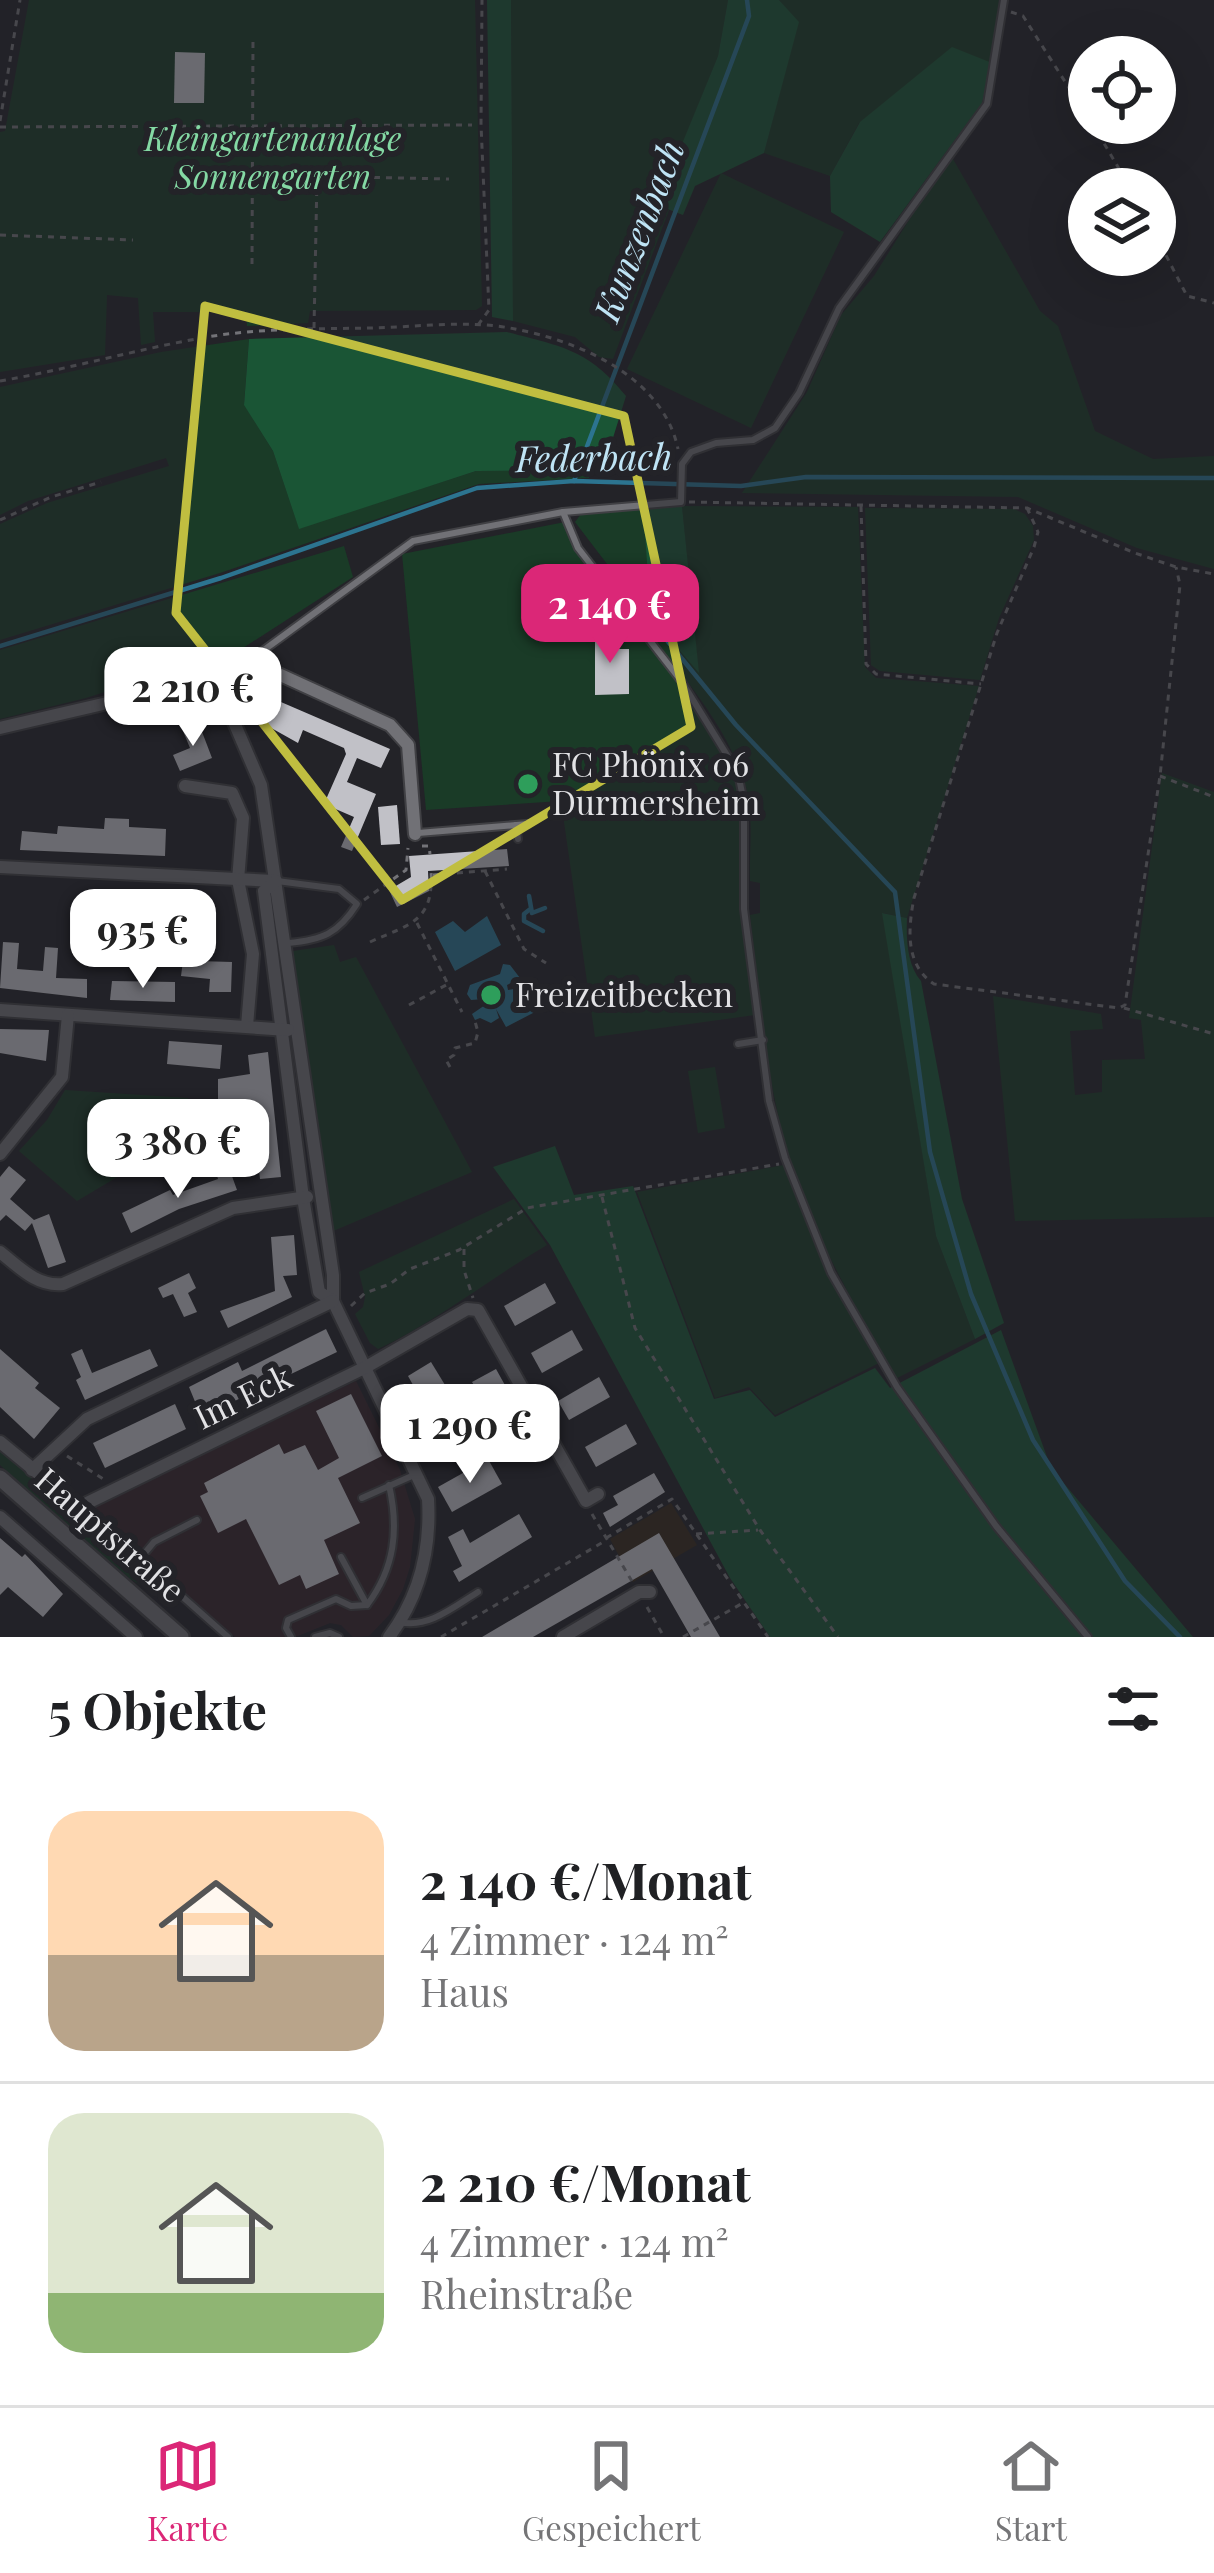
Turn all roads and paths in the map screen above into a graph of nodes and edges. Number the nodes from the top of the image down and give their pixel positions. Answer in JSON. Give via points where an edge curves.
{"nodes":[{"id":1,"x":20,"y":0,"type":"edge"},
{"id":2,"x":482,"y":0,"type":"edge"},
{"id":3,"x":1004,"y":5,"type":"edge"},
{"id":4,"x":253,"y":38,"type":"dead end"},
{"id":5,"x":1068,"y":87,"type":"edge"},
{"id":6,"x":0,"y":124,"type":"edge"},
{"id":7,"x":472,"y":125,"type":"dead end"},
{"id":8,"x":254,"y":126,"type":"junction"},
{"id":9,"x":253,"y":175,"type":"junction"},
{"id":10,"x":317,"y":176,"type":"junction"},
{"id":11,"x":449,"y":179,"type":"dead end"},
{"id":12,"x":0,"y":235,"type":"edge"},
{"id":13,"x":133,"y":240,"type":"dead end"},
{"id":14,"x":252,"y":264,"type":"dead end"},
{"id":15,"x":1176,"y":275,"type":"edge"},
{"id":16,"x":1214,"y":303,"type":"edge"},
{"id":17,"x":477,"y":326,"type":"junction"},
{"id":18,"x":314,"y":328,"type":"junction"},
{"id":19,"x":0,"y":381,"type":"edge"},
{"id":20,"x":682,"y":464,"type":"junction"},
{"id":21,"x":101,"y":482,"type":"dead end"},
{"id":22,"x":682,"y":498,"type":"junction"},
{"id":23,"x":861,"y":505,"type":"junction"},
{"id":24,"x":1027,"y":508,"type":"junction"},
{"id":25,"x":563,"y":512,"type":"junction"},
{"id":26,"x":0,"y":520,"type":"edge"},
{"id":27,"x":1176,"y":567,"type":"junction"},
{"id":28,"x":1214,"y":574,"type":"edge"},
{"id":29,"x":252,"y":658,"type":"junction"},
{"id":30,"x":215,"y":678,"type":"junction"},
{"id":31,"x":981,"y":684,"type":"junction"},
{"id":32,"x":0,"y":728,"type":"edge"},
{"id":33,"x":1160,"y":776,"type":"junction"},
{"id":34,"x":185,"y":787,"type":"dead end"},
{"id":35,"x":1214,"y":797,"type":"edge"},
{"id":36,"x":529,"y":824,"type":"dead end"},
{"id":37,"x":516,"y":825,"type":"junction"},
{"id":38,"x":415,"y":834,"type":"junction"},
{"id":39,"x":518,"y":839,"type":"dead end"},
{"id":40,"x":0,"y":867,"type":"edge"},
{"id":41,"x":507,"y":869,"type":"dead end"},
{"id":42,"x":485,"y":871,"type":"junction"},
{"id":43,"x":238,"y":880,"type":"junction"},
{"id":44,"x":276,"y":880,"type":"junction"},
{"id":45,"x":357,"y":904,"type":"junction"},
{"id":46,"x":416,"y":921,"type":"junction"},
{"id":47,"x":370,"y":942,"type":"dead end"},
{"id":48,"x":284,"y":943,"type":"junction"},
{"id":49,"x":546,"y":963,"type":"dead end"},
{"id":50,"x":448,"y":984,"type":"junction"},
{"id":51,"x":409,"y":1005,"type":"dead end"},
{"id":52,"x":1121,"y":1007,"type":"junction"},
{"id":53,"x":0,"y":1010,"type":"edge"},
{"id":54,"x":463,"y":1012,"type":"dead end"},
{"id":55,"x":68,"y":1015,"type":"junction"},
{"id":56,"x":474,"y":1018,"type":"dead end"},
{"id":57,"x":248,"y":1026,"type":"junction"},
{"id":58,"x":288,"y":1030,"type":"junction"},
{"id":59,"x":1214,"y":1034,"type":"edge"},
{"id":60,"x":763,"y":1040,"type":"junction"},
{"id":61,"x":738,"y":1044,"type":"dead end"},
{"id":62,"x":450,"y":1067,"type":"dead end"},
{"id":63,"x":0,"y":1154,"type":"edge"},
{"id":64,"x":785,"y":1158,"type":"junction"},
{"id":65,"x":320,"y":1194,"type":"junction"},
{"id":66,"x":303,"y":1198,"type":"junction"},
{"id":67,"x":602,"y":1198,"type":"junction"},
{"id":68,"x":463,"y":1247,"type":"junction"},
{"id":69,"x":0,"y":1252,"type":"edge"},
{"id":70,"x":333,"y":1301,"type":"junction"},
{"id":71,"x":473,"y":1310,"type":"junction"},
{"id":72,"x":341,"y":1315,"type":"junction"},
{"id":73,"x":366,"y":1367,"type":"junction"},
{"id":74,"x":0,"y":1442,"type":"edge"},
{"id":75,"x":55,"y":1447,"type":"junction"},
{"id":76,"x":32,"y":1470,"type":"junction"},
{"id":77,"x":417,"y":1473,"type":"junction"},
{"id":78,"x":0,"y":1478,"type":"edge"},
{"id":79,"x":389,"y":1484,"type":"junction"},
{"id":80,"x":114,"y":1490,"type":"junction"},
{"id":81,"x":592,"y":1497,"type":"joint"},
{"id":82,"x":362,"y":1498,"type":"dead end"},
{"id":83,"x":84,"y":1511,"type":"junction"},
{"id":84,"x":0,"y":1517,"type":"edge"},
{"id":85,"x":197,"y":1520,"type":"dead end"},
{"id":86,"x":760,"y":1530,"type":"junction"},
{"id":87,"x":694,"y":1534,"type":"junction"},
{"id":88,"x":606,"y":1539,"type":"junction"},
{"id":89,"x":341,"y":1557,"type":"dead end"},
{"id":90,"x":139,"y":1560,"type":"junction"},
{"id":91,"x":478,"y":1592,"type":"dead end"},
{"id":92,"x":645,"y":1592,"type":"junction"},
{"id":93,"x":743,"y":1603,"type":"junction"},
{"id":94,"x":367,"y":1605,"type":"junction"},
{"id":95,"x":400,"y":1622,"type":"junction"},
{"id":96,"x":136,"y":1637,"type":"edge"},
{"id":97,"x":181,"y":1637,"type":"edge"},
{"id":98,"x":228,"y":1637,"type":"edge"},
{"id":99,"x":291,"y":1637,"type":"edge"},
{"id":100,"x":315,"y":1637,"type":"edge"},
{"id":101,"x":339,"y":1637,"type":"edge"},
{"id":102,"x":389,"y":1637,"type":"edge"},
{"id":103,"x":441,"y":1637,"type":"edge"},
{"id":104,"x":563,"y":1637,"type":"edge"},
{"id":105,"x":664,"y":1637,"type":"edge"},
{"id":106,"x":683,"y":1637,"type":"edge"},
{"id":107,"x":768,"y":1637,"type":"edge"},
{"id":108,"x":838,"y":1637,"type":"edge"},
{"id":109,"x":1088,"y":1637,"type":"edge"}],
"edges":[{"from":1,"to":6,"type":"path"},
{"from":2,"to":17,"type":"path","via":[[489,310]]},
{"from":3,"to":5,"type":"path","via":[[1023,16]]},
{"from":3,"to":20,"type":"lane","via":[[987,104],[839,308],[775,428],[753,440],[702,446]]},
{"from":4,"to":8,"type":"path"},
{"from":6,"to":8,"type":"path"},
{"from":7,"to":8,"type":"path"},
{"from":8,"to":9,"type":"path"},
{"from":9,"to":10,"type":"path"},
{"from":9,"to":14,"type":"path"},
{"from":10,"to":11,"type":"path"},
{"from":10,"to":18,"type":"path"},
{"from":12,"to":13,"type":"path"},
{"from":15,"to":16,"type":"path","via":[[1187,296]]},
{"from":17,"to":18,"type":"path"},
{"from":17,"to":20,"type":"path","via":[[578,345],[617,367],[661,407]]},
{"from":18,"to":19,"type":"path","via":[[203,338]]},
{"from":20,"to":22,"type":"lane"},
{"from":21,"to":26,"type":"path"},
{"from":22,"to":23,"type":"path"},
{"from":22,"to":25,"type":"lane"},
{"from":23,"to":24,"type":"path"},
{"from":23,"to":31,"type":"path","via":[[866,664],[876,674]]},
{"from":24,"to":27,"type":"path"},
{"from":24,"to":31,"type":"path","via":[[1038,532]]},
{"from":25,"to":29,"type":"lane","via":[[413,541]]},
{"from":25,"to":60,"type":"lane","via":[[578,548],[682,682],[738,773],[744,909]]},
{"from":27,"to":28,"type":"path"},
{"from":27,"to":33,"type":"path"},
{"from":29,"to":30,"type":"street"},
{"from":29,"to":38,"type":"street","via":[[390,725],[408,746]]},
{"from":30,"to":32,"type":"street"},
{"from":30,"to":44,"type":"street","via":[[261,785]]},
{"from":31,"to":52,"type":"path","via":[[914,898],[909,938],[917,968],[950,988]]},
{"from":33,"to":35,"type":"path"},
{"from":33,"to":52,"type":"path"},
{"from":34,"to":43,"type":"street","via":[[232,793],[243,818]]},
{"from":36,"to":37,"type":"lane"},
{"from":37,"to":38,"type":"lane"},
{"from":37,"to":39,"type":"lane"},
{"from":38,"to":45,"type":"path","via":[[406,870]]},
{"from":40,"to":43,"type":"street"},
{"from":41,"to":42,"type":"path"},
{"from":42,"to":46,"type":"path","via":[[431,873],[432,898]]},
{"from":42,"to":49,"type":"path","via":[[524,949]]},
{"from":43,"to":44,"type":"street"},
{"from":43,"to":57,"type":"street","via":[[253,955]]},
{"from":44,"to":45,"type":"lane","via":[[339,889]]},
{"from":44,"to":48,"type":"street"},
{"from":44,"to":58,"type":"street","via":[[263,891]]},
{"from":45,"to":48,"type":"lane","via":[[335,934]]},
{"from":46,"to":47,"type":"path"},
{"from":46,"to":50,"type":"path"},
{"from":48,"to":58,"type":"street"},
{"from":50,"to":51,"type":"path"},
{"from":50,"to":54,"type":"path"},
{"from":52,"to":59,"type":"path"},
{"from":53,"to":55,"type":"street"},
{"from":55,"to":57,"type":"street"},
{"from":55,"to":63,"type":"street","via":[[62,1077]]},
{"from":56,"to":62,"type":"path","via":[[475,1043],[455,1048]]},
{"from":57,"to":58,"type":"street"},
{"from":58,"to":65,"type":"street"},
{"from":58,"to":66,"type":"street"},
{"from":60,"to":61,"type":"lane"},
{"from":60,"to":64,"type":"lane"},
{"from":64,"to":67,"type":"path"},
{"from":64,"to":109,"type":"lane","via":[[830,1273],[886,1370],[996,1526]]},
{"from":65,"to":66,"type":"street"},
{"from":65,"to":70,"type":"street"},
{"from":66,"to":69,"type":"street","via":[[233,1208],[63,1284],[29,1275]]},
{"from":66,"to":70,"type":"street","via":[[319,1292]]},
{"from":67,"to":68,"type":"path","via":[[527,1208]]},
{"from":67,"to":86,"type":"path","via":[[635,1328]]},
{"from":68,"to":71,"type":"path"},
{"from":68,"to":72,"type":"path","via":[[365,1293]]},
{"from":70,"to":72,"type":"street"},
{"from":70,"to":75,"type":"street","via":[[87,1419]]},
{"from":71,"to":73,"type":"street","name":"Im Eck"},
{"from":71,"to":81,"type":"street"},
{"from":72,"to":73,"type":"street"},
{"from":73,"to":77,"type":"street"},
{"from":73,"to":80,"type":"street","name":"Im Eck"},
{"from":74,"to":76,"type":"street"},
{"from":75,"to":76,"type":"street"},
{"from":75,"to":80,"type":"path"},
{"from":76,"to":83,"type":"street"},
{"from":77,"to":79,"type":"lane"},
{"from":77,"to":95,"type":"street","via":[[429,1528],[420,1581]]},
{"from":78,"to":97,"type":"street","name":"Hauptstraße"},
{"from":79,"to":82,"type":"lane"},
{"from":79,"to":94,"type":"lane","via":[[396,1522],[390,1563]]},
{"from":80,"to":83,"type":"street","name":"Im Eck"},
{"from":81,"to":88,"type":"path"},
{"from":83,"to":90,"type":"lane"},
{"from":84,"to":96,"type":"street"},
{"from":85,"to":90,"type":"lane","via":[[154,1542]]},
{"from":86,"to":87,"type":"path"},
{"from":86,"to":108,"type":"path"},
{"from":87,"to":88,"type":"path","via":[[672,1498]]},
{"from":87,"to":93,"type":"path"},
{"from":88,"to":92,"type":"path"},
{"from":88,"to":103,"type":"path"},
{"from":89,"to":94,"type":"lane"},
{"from":90,"to":98,"type":"lane"},
{"from":91,"to":95,"type":"lane","via":[[426,1622]]},
{"from":92,"to":104,"type":"street"},
{"from":92,"to":105,"type":"path"},
{"from":93,"to":106,"type":"path"},
{"from":93,"to":107,"type":"path"},
{"from":94,"to":99,"type":"lane","via":[[335,1599],[305,1610],[288,1620]]},
{"from":95,"to":102,"type":"street"},
{"from":100,"to":101,"type":"lane"}]}
